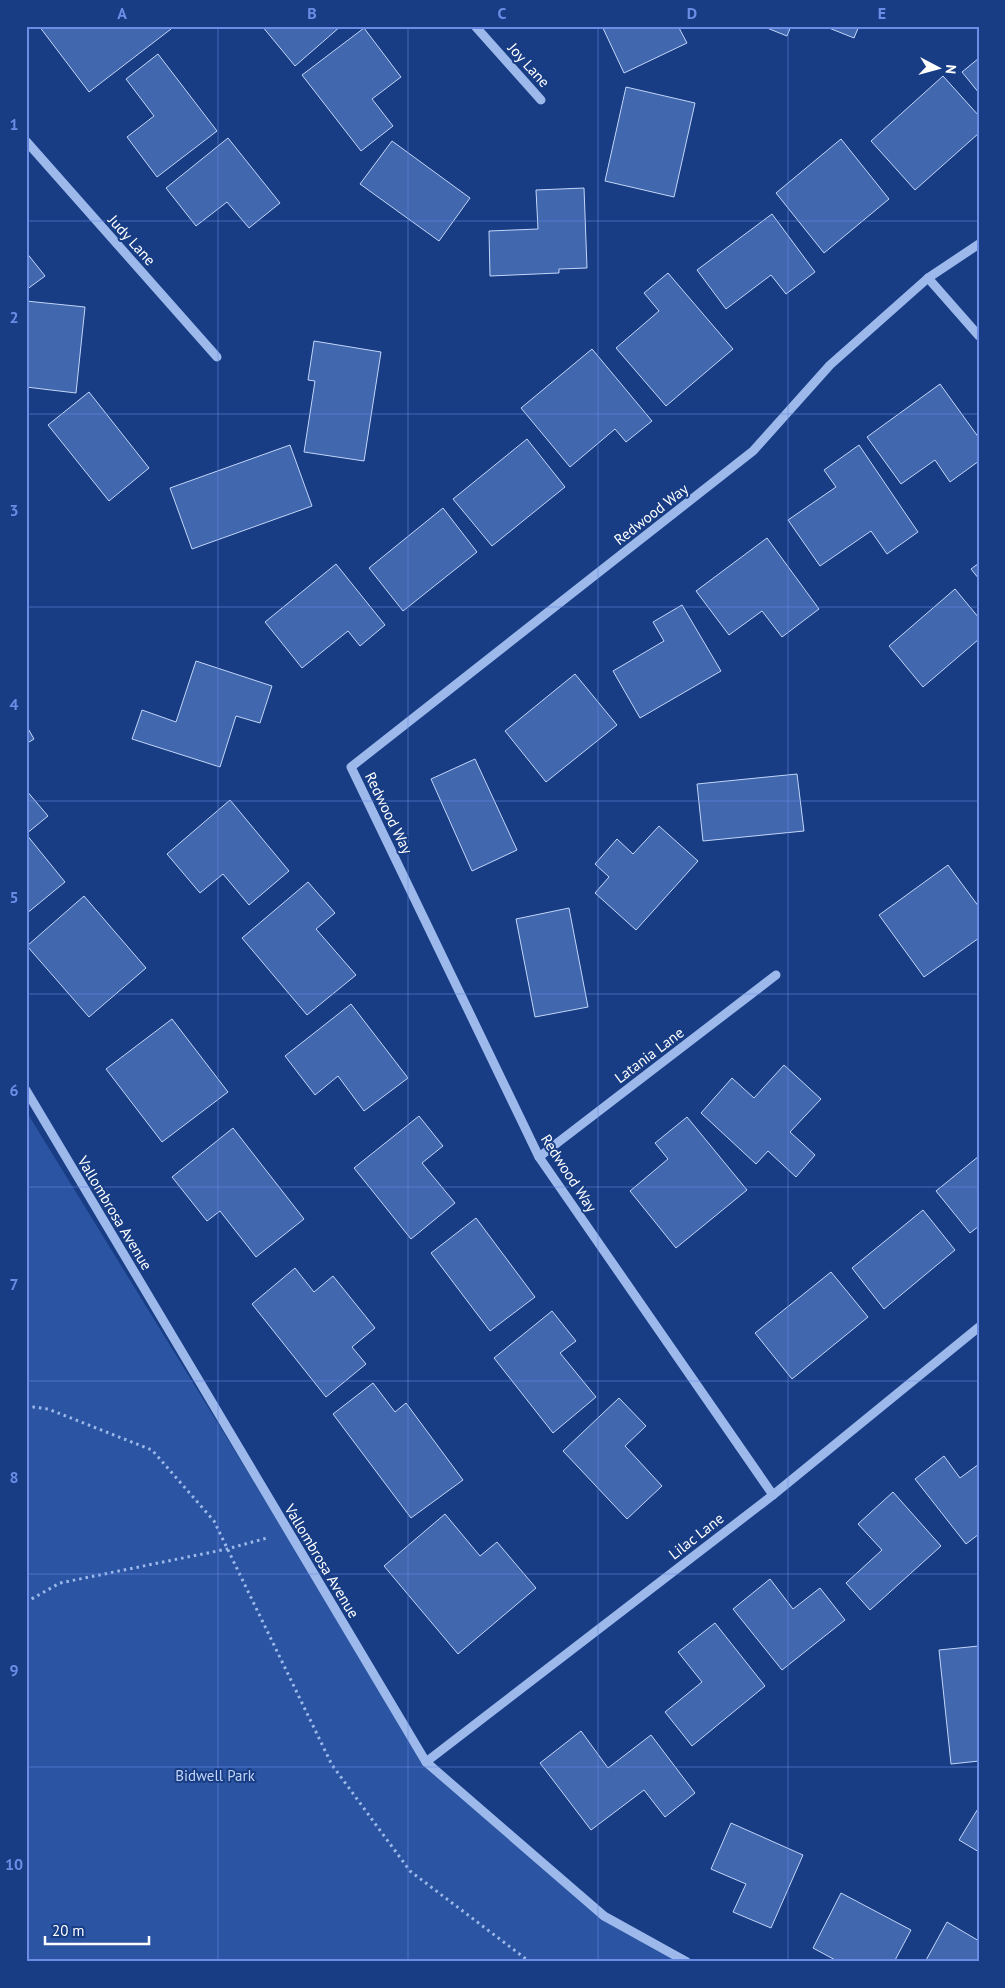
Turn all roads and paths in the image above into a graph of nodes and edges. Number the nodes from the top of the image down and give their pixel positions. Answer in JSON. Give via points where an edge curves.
{"nodes":[{"id":1,"x":475,"y":26,"type":"edge"},
{"id":2,"x":541,"y":100,"type":"dead end"},
{"id":3,"x":26,"y":141,"type":"edge"},
{"id":4,"x":979,"y":244,"type":"edge"},
{"id":5,"x":928,"y":278,"type":"junction"},
{"id":6,"x":979,"y":336,"type":"edge"},
{"id":7,"x":217,"y":356,"type":"dead end"},
{"id":8,"x":776,"y":975,"type":"dead end"},
{"id":9,"x":26,"y":1090,"type":"edge"},
{"id":10,"x":539,"y":1157,"type":"junction"},
{"id":11,"x":979,"y":1327,"type":"edge"},
{"id":12,"x":26,"y":1406,"type":"edge"},
{"id":13,"x":773,"y":1495,"type":"junction"},
{"id":14,"x":290,"y":1532,"type":"junction"},
{"id":15,"x":228,"y":1549,"type":"junction"},
{"id":16,"x":26,"y":1602,"type":"edge"},
{"id":17,"x":426,"y":1762,"type":"junction"},
{"id":18,"x":530,"y":1962,"type":"edge"},
{"id":19,"x":687,"y":1962,"type":"edge"}],
"edges":[{"from":1,"to":2,"type":"street","name":"Joy Lane"},
{"from":3,"to":7,"type":"street","name":"Judy Lane"},
{"from":4,"to":5,"type":"street","name":"Redwood Way"},
{"from":5,"to":6,"type":"street"},
{"from":5,"to":10,"type":"street","name":"Redwood Way","via":[[830,365],[753,451],[351,766]]},
{"from":8,"to":10,"type":"street","name":"Latania Lane"},
{"from":9,"to":14,"type":"street","name":"Vallombrosa Avenue"},
{"from":10,"to":13,"type":"street","name":"Redwood Way"},
{"from":11,"to":13,"type":"street","name":"Lilac Lane"},
{"from":12,"to":15,"type":"path","via":[[48,1409],[152,1450],[214,1521]]},
{"from":13,"to":17,"type":"street","name":"Lilac Lane"},
{"from":14,"to":15,"type":"path"},
{"from":14,"to":17,"type":"street","name":"Vallombrosa Avenue"},
{"from":15,"to":16,"type":"path","via":[[60,1583]]},
{"from":15,"to":18,"type":"path","via":[[332,1765],[410,1871]]},
{"from":17,"to":19,"type":"street","name":"Vallombrosa Avenue","via":[[604,1916]]}]}
